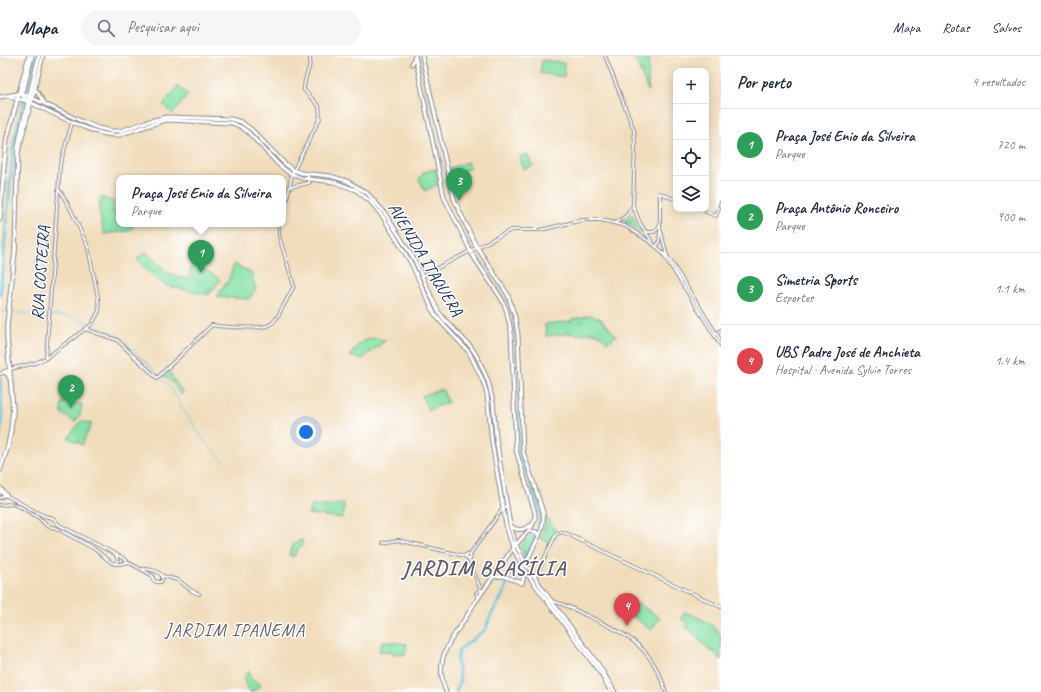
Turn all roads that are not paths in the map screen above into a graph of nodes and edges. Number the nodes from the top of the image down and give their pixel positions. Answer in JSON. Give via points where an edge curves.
{"nodes":[{"id":1,"x":28,"y":56,"type":"edge"},
{"id":2,"x":32,"y":56,"type":"edge"},
{"id":3,"x":39,"y":56,"type":"edge"},
{"id":4,"x":43,"y":56,"type":"edge"},
{"id":5,"x":310,"y":56,"type":"edge"},
{"id":6,"x":415,"y":56,"type":"edge"},
{"id":7,"x":422,"y":56,"type":"edge"},
{"id":8,"x":605,"y":56,"type":"edge"},
{"id":9,"x":412,"y":64,"type":"dead end"},
{"id":10,"x":35,"y":89,"type":"junction"},
{"id":11,"x":30,"y":97,"type":"junction"},
{"id":12,"x":0,"y":98,"type":"edge"},
{"id":13,"x":24,"y":99,"type":"junction"},
{"id":14,"x":46,"y":106,"type":"junction"},
{"id":15,"x":72,"y":122,"type":"junction"},
{"id":16,"x":292,"y":172,"type":"junction"},
{"id":17,"x":307,"y":174,"type":"junction"},
{"id":18,"x":310,"y":179,"type":"junction"},
{"id":19,"x":290,"y":187,"type":"junction"},
{"id":20,"x":58,"y":190,"type":"junction"},
{"id":21,"x":673,"y":199,"type":"edge"},
{"id":22,"x":286,"y":201,"type":"edge"},
{"id":23,"x":721,"y":202,"type":"edge"},
{"id":24,"x":633,"y":206,"type":"junction"},
{"id":25,"x":706,"y":212,"type":"edge"},
{"id":26,"x":0,"y":219,"type":"edge"},
{"id":27,"x":621,"y":220,"type":"junction"},
{"id":28,"x":615,"y":223,"type":"junction"},
{"id":29,"x":622,"y":225,"type":"junction"},
{"id":30,"x":279,"y":227,"type":"edge"},
{"id":31,"x":660,"y":227,"type":"junction"},
{"id":32,"x":645,"y":231,"type":"junction"},
{"id":33,"x":648,"y":235,"type":"junction"},
{"id":34,"x":644,"y":238,"type":"junction"},
{"id":35,"x":653,"y":244,"type":"junction"},
{"id":36,"x":657,"y":247,"type":"junction"},
{"id":37,"x":477,"y":248,"type":"junction"},
{"id":38,"x":471,"y":251,"type":"junction"},
{"id":39,"x":662,"y":251,"type":"junction"},
{"id":40,"x":668,"y":257,"type":"junction"},
{"id":41,"x":410,"y":263,"type":"junction"},
{"id":42,"x":422,"y":276,"type":"junction"},
{"id":43,"x":291,"y":279,"type":"junction"},
{"id":44,"x":297,"y":281,"type":"dead end"},
{"id":45,"x":85,"y":329,"type":"junction"},
{"id":46,"x":721,"y":331,"type":"edge"},
{"id":47,"x":715,"y":334,"type":"junction"},
{"id":48,"x":720,"y":341,"type":"edge"},
{"id":49,"x":721,"y":346,"type":"edge"},
{"id":50,"x":46,"y":358,"type":"junction"},
{"id":51,"x":6,"y":372,"type":"edge"},
{"id":52,"x":0,"y":470,"type":"edge"},
{"id":53,"x":0,"y":488,"type":"edge"},
{"id":54,"x":0,"y":492,"type":"edge"},
{"id":55,"x":6,"y":495,"type":"junction"},
{"id":56,"x":0,"y":500,"type":"edge"},
{"id":57,"x":4,"y":504,"type":"junction"},
{"id":58,"x":0,"y":505,"type":"edge"},
{"id":59,"x":507,"y":505,"type":"junction"},
{"id":60,"x":503,"y":511,"type":"junction"},
{"id":61,"x":48,"y":517,"type":"junction"},
{"id":62,"x":56,"y":521,"type":"junction"},
{"id":63,"x":45,"y":524,"type":"junction"},
{"id":64,"x":533,"y":524,"type":"junction"},
{"id":65,"x":511,"y":526,"type":"junction"},
{"id":66,"x":51,"y":527,"type":"junction"},
{"id":67,"x":528,"y":531,"type":"junction"},
{"id":68,"x":538,"y":538,"type":"junction"},
{"id":69,"x":383,"y":543,"type":"dead end"},
{"id":70,"x":516,"y":545,"type":"junction"},
{"id":71,"x":513,"y":548,"type":"junction"},
{"id":72,"x":110,"y":551,"type":"junction"},
{"id":73,"x":116,"y":554,"type":"junction"},
{"id":74,"x":470,"y":554,"type":"junction"},
{"id":75,"x":465,"y":556,"type":"junction"},
{"id":76,"x":106,"y":559,"type":"junction"},
{"id":77,"x":469,"y":560,"type":"junction"},
{"id":78,"x":128,"y":562,"type":"junction"},
{"id":79,"x":115,"y":564,"type":"junction"},
{"id":80,"x":526,"y":566,"type":"junction"},
{"id":81,"x":142,"y":569,"type":"junction"},
{"id":82,"x":498,"y":569,"type":"junction"},
{"id":83,"x":525,"y":571,"type":"junction"},
{"id":84,"x":156,"y":573,"type":"junction"},
{"id":85,"x":153,"y":576,"type":"junction"},
{"id":86,"x":163,"y":576,"type":"junction"},
{"id":87,"x":503,"y":576,"type":"junction"},
{"id":88,"x":493,"y":577,"type":"junction"},
{"id":89,"x":532,"y":578,"type":"junction"},
{"id":90,"x":522,"y":582,"type":"junction"},
{"id":91,"x":480,"y":592,"type":"junction"},
{"id":92,"x":199,"y":594,"type":"dead end"},
{"id":93,"x":550,"y":602,"type":"junction"},
{"id":94,"x":721,"y":607,"type":"edge"},
{"id":95,"x":667,"y":691,"type":"edge"},
{"id":96,"x":446,"y":692,"type":"edge"},
{"id":97,"x":611,"y":692,"type":"edge"},
{"id":98,"x":615,"y":692,"type":"edge"}],
"edges":[{"from":1,"to":13,"type":"highway"},
{"from":2,"to":13,"type":"highway"},
{"from":3,"to":11,"type":"highway"},
{"from":4,"to":10,"type":"main road"},
{"from":5,"to":16,"type":"street","via":[[304,90],[319,106],[320,118]]},
{"from":6,"to":9,"type":"main road"},
{"from":6,"to":38,"type":"main road","via":[[443,192]]},
{"from":7,"to":37,"type":"main road","via":[[454,199]]},
{"from":8,"to":24,"type":"street","via":[[634,130]]},
{"from":10,"to":11,"type":"main road"},
{"from":10,"to":14,"type":"main road"},
{"from":11,"to":13,"type":"highway"},
{"from":11,"to":14,"type":"main road","name":"AVENIDA ITAQUERA"},
{"from":12,"to":13,"type":"main road","via":[[12,94]]},
{"from":13,"to":15,"type":"main road","name":"AVENIDA ITAQUERA"},
{"from":13,"to":26,"type":"highway","via":[[6,147]]},
{"from":13,"to":51,"type":"highway","via":[[18,153],[15,251],[7,316]]},
{"from":14,"to":16,"type":"main road","name":"AVENIDA ITAQUERA","via":[[111,131],[120,131],[166,117],[231,119],[251,129]]},
{"from":15,"to":16,"type":"main road","name":"AVENIDA ITAQUERA","via":[[116,136],[165,120],[232,123],[248,132],[279,165]]},
{"from":15,"to":20,"type":"street","name":"RUA COSTEIRA","via":[[61,162]]},
{"from":16,"to":17,"type":"main road","name":"AVENIDA ITAQUERA"},
{"from":16,"to":18,"type":"main road","name":"AVENIDA ITAQUERA","via":[[301,178]]},
{"from":16,"to":19,"type":"street"},
{"from":17,"to":18,"type":"street"},
{"from":17,"to":42,"type":"main road","name":"AVENIDA ITAQUERA","via":[[347,181],[367,192],[385,214]]},
{"from":18,"to":19,"type":"street","via":[[309,183]]},
{"from":18,"to":41,"type":"main road","name":"AVENIDA ITAQUERA","via":[[338,183],[363,194],[377,209]]},
{"from":19,"to":22,"type":"street"},
{"from":20,"to":45,"type":"street","via":[[71,210],[89,250],[99,312]]},
{"from":20,"to":50,"type":"street","name":"RUA COSTEIRA"},
{"from":21,"to":31,"type":"street","via":[[660,193]]},
{"from":23,"to":25,"type":"street","via":[[716,216]]},
{"from":24,"to":27,"type":"street"},
{"from":24,"to":32,"type":"street"},
{"from":27,"to":28,"type":"street"},
{"from":27,"to":29,"type":"street"},
{"from":28,"to":29,"type":"street"},
{"from":28,"to":37,"type":"street","via":[[589,220],[540,230],[514,229]]},
{"from":29,"to":34,"type":"street"},
{"from":30,"to":43,"type":"street","via":[[279,236]]},
{"from":31,"to":32,"type":"street","via":[[654,232]]},
{"from":31,"to":36,"type":"street"},
{"from":31,"to":40,"type":"street"},
{"from":32,"to":33,"type":"street"},
{"from":33,"to":34,"type":"street"},
{"from":33,"to":35,"type":"street"},
{"from":34,"to":35,"type":"street"},
{"from":35,"to":36,"type":"street"},
{"from":36,"to":39,"type":"street"},
{"from":37,"to":38,"type":"street"},
{"from":37,"to":68,"type":"main road","via":[[505,290],[516,324],[523,451],[543,516]]},
{"from":38,"to":42,"type":"street"},
{"from":38,"to":64,"type":"main road","via":[[497,291],[509,322],[516,450],[535,512]]},
{"from":39,"to":40,"type":"street"},
{"from":39,"to":47,"type":"street"},
{"from":40,"to":47,"type":"street"},
{"from":41,"to":42,"type":"main road","via":[[418,275]]},
{"from":41,"to":60,"type":"main road","name":"AVENIDA ITAQUERA","via":[[434,313],[469,352],[484,383]]},
{"from":42,"to":59,"type":"main road","name":"AVENIDA ITAQUERA","via":[[438,311],[471,347],[488,381]]},
{"from":43,"to":44,"type":"street"},
{"from":43,"to":45,"type":"street","via":[[294,286],[275,321],[259,328],[212,325],[157,377],[117,340]]},
{"from":45,"to":50,"type":"street"},
{"from":46,"to":47,"type":"street"},
{"from":47,"to":48,"type":"street"},
{"from":48,"to":49,"type":"street"},
{"from":50,"to":51,"type":"street"},
{"from":51,"to":52,"type":"highway","via":[[12,392],[12,430]]},
{"from":53,"to":55,"type":"highway"},
{"from":54,"to":55,"type":"street"},
{"from":55,"to":56,"type":"street"},
{"from":55,"to":61,"type":"street"},
{"from":56,"to":57,"type":"street"},
{"from":57,"to":58,"type":"street"},
{"from":57,"to":63,"type":"street","via":[[21,507]]},
{"from":59,"to":60,"type":"street"},
{"from":59,"to":65,"type":"main road","name":"AVENIDA ITAQUERA"},
{"from":60,"to":71,"type":"main road","name":"AVENIDA ITAQUERA"},
{"from":60,"to":74,"type":"street"},
{"from":61,"to":62,"type":"street"},
{"from":61,"to":63,"type":"street"},
{"from":62,"to":66,"type":"street"},
{"from":62,"to":72,"type":"street","via":[[60,526]]},
{"from":63,"to":66,"type":"street"},
{"from":64,"to":65,"type":"main road","via":[[520,529]]},
{"from":64,"to":67,"type":"main road"},
{"from":65,"to":70,"type":"main road","name":"AVENIDA ITAQUERA"},
{"from":66,"to":76,"type":"street","via":[[93,548]]},
{"from":67,"to":68,"type":"main road","via":[[539,534]]},
{"from":67,"to":70,"type":"main road"},
{"from":68,"to":80,"type":"main road"},
{"from":69,"to":75,"type":"street","via":[[398,540]]},
{"from":70,"to":71,"type":"main road"},
{"from":70,"to":80,"type":"main road","name":"AVENIDA ITAQUERA"},
{"from":71,"to":82,"type":"main road"},
{"from":71,"to":83,"type":"main road","name":"AVENIDA ITAQUERA"},
{"from":72,"to":73,"type":"street"},
{"from":72,"to":76,"type":"street","via":[[106,554]]},
{"from":73,"to":78,"type":"street"},
{"from":73,"to":79,"type":"street","via":[[118,558]]},
{"from":74,"to":75,"type":"street"},
{"from":74,"to":77,"type":"street"},
{"from":75,"to":77,"type":"street"},
{"from":76,"to":79,"type":"street"},
{"from":77,"to":91,"type":"street"},
{"from":78,"to":79,"type":"street"},
{"from":78,"to":81,"type":"street"},
{"from":80,"to":83,"type":"main road"},
{"from":80,"to":89,"type":"main road","name":"AVENIDA ITAQUERA"},
{"from":81,"to":84,"type":"street"},
{"from":81,"to":85,"type":"street"},
{"from":82,"to":87,"type":"main road"},
{"from":82,"to":88,"type":"main road"},
{"from":83,"to":89,"type":"main road","name":"AVENIDA ITAQUERA"},
{"from":83,"to":90,"type":"main road"},
{"from":84,"to":85,"type":"street"},
{"from":84,"to":86,"type":"street"},
{"from":85,"to":86,"type":"street","via":[[154,581],[158,583]]},
{"from":86,"to":92,"type":"street","via":[[178,580]]},
{"from":87,"to":88,"type":"main road"},
{"from":87,"to":90,"type":"main road"},
{"from":88,"to":91,"type":"main road"},
{"from":89,"to":90,"type":"main road"},
{"from":89,"to":93,"type":"main road","name":"AVENIDA ITAQUERA"},
{"from":89,"to":94,"type":"street","via":[[537,574],[556,534],[563,532]]},
{"from":91,"to":96,"type":"main road","via":[[444,652],[441,668],[442,683]]},
{"from":93,"to":95,"type":"street","via":[[562,604],[632,639],[651,660]]},
{"from":93,"to":97,"type":"main road","name":"AVENIDA ITAQUERA"},
{"from":93,"to":98,"type":"main road","name":"AVENIDA ITAQUERA","via":[[600,667]]}]}
